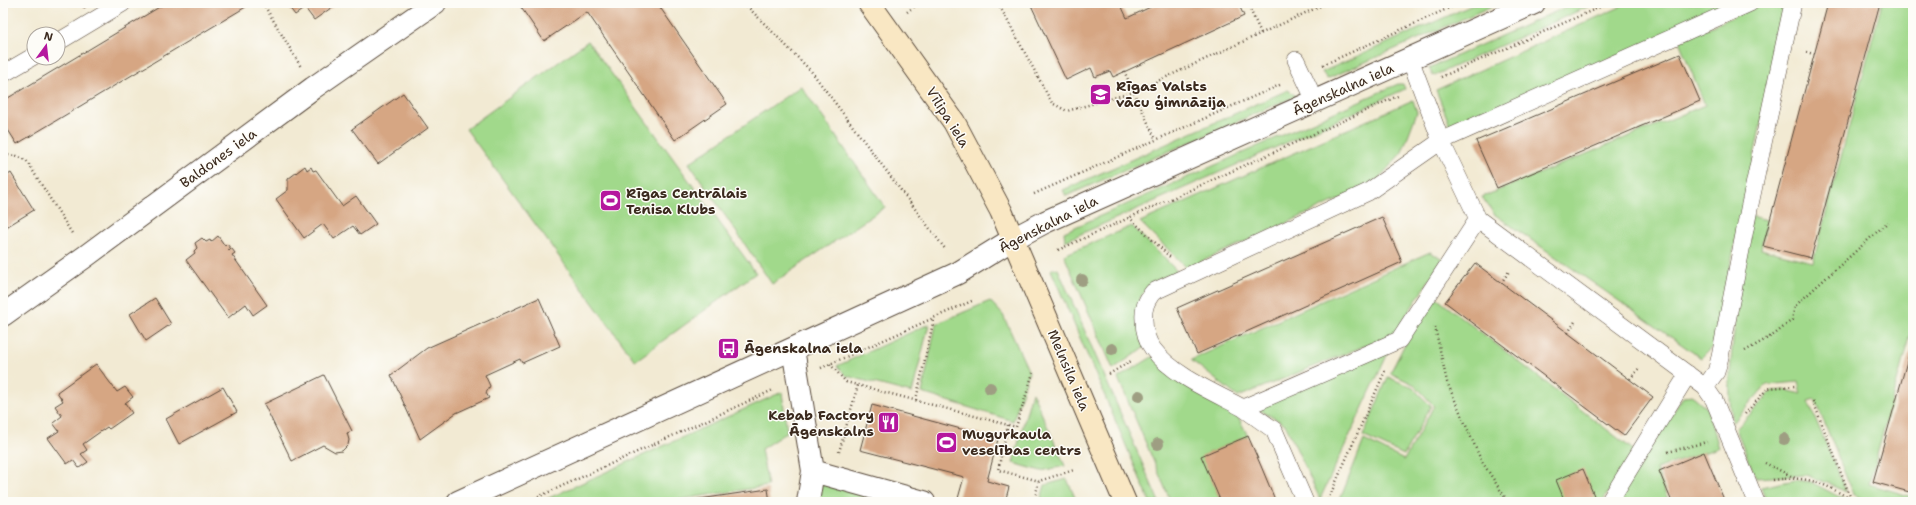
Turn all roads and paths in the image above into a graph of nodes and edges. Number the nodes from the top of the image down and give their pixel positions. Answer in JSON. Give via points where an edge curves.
{"nodes":[{"id":1,"x":123,"y":3,"type":"edge"},
{"id":2,"x":263,"y":3,"type":"edge"},
{"id":3,"x":435,"y":3,"type":"edge"},
{"id":4,"x":744,"y":3,"type":"edge"},
{"id":5,"x":919,"y":3,"type":"edge"},
{"id":6,"x":998,"y":3,"type":"edge"},
{"id":7,"x":1247,"y":3,"type":"edge"},
{"id":8,"x":1327,"y":3,"type":"edge"},
{"id":9,"x":1460,"y":3,"type":"edge"},
{"id":10,"x":1534,"y":3,"type":"edge"},
{"id":11,"x":1609,"y":3,"type":"edge"},
{"id":12,"x":1750,"y":3,"type":"edge"},
{"id":13,"x":1793,"y":3,"type":"edge"},
{"id":14,"x":872,"y":4,"type":"edge"},
{"id":15,"x":1323,"y":4,"type":"edge"},
{"id":16,"x":906,"y":12,"type":"dead end"},
{"id":17,"x":1261,"y":33,"type":"junction"},
{"id":18,"x":66,"y":37,"type":"edge"},
{"id":19,"x":1410,"y":59,"type":"junction"},
{"id":20,"x":26,"y":61,"type":"edge"},
{"id":21,"x":1299,"y":67,"type":"junction"},
{"id":22,"x":1124,"y":71,"type":"dead end"},
{"id":23,"x":3,"y":74,"type":"edge"},
{"id":24,"x":1420,"y":86,"type":"junction"},
{"id":25,"x":313,"y":88,"type":"junction"},
{"id":26,"x":1134,"y":92,"type":"junction"},
{"id":27,"x":1315,"y":101,"type":"junction"},
{"id":28,"x":1156,"y":140,"type":"junction"},
{"id":29,"x":1441,"y":141,"type":"junction"},
{"id":30,"x":3,"y":150,"type":"edge"},
{"id":31,"x":1034,"y":194,"type":"dead end"},
{"id":32,"x":1129,"y":216,"type":"junction"},
{"id":33,"x":1478,"y":219,"type":"junction"},
{"id":34,"x":1888,"y":222,"type":"dead end"},
{"id":35,"x":1013,"y":239,"type":"junction"},
{"id":36,"x":1058,"y":250,"type":"dead end"},
{"id":37,"x":947,"y":252,"type":"dead end"},
{"id":38,"x":86,"y":256,"type":"junction"},
{"id":39,"x":1188,"y":276,"type":"junction"},
{"id":40,"x":1428,"y":295,"type":"junction"},
{"id":41,"x":974,"y":300,"type":"dead end"},
{"id":42,"x":3,"y":315,"type":"edge"},
{"id":43,"x":934,"y":318,"type":"junction"},
{"id":44,"x":1399,"y":340,"type":"junction"},
{"id":45,"x":793,"y":349,"type":"junction"},
{"id":46,"x":1153,"y":349,"type":"junction"},
{"id":47,"x":1720,"y":358,"type":"junction"},
{"id":48,"x":830,"y":364,"type":"junction"},
{"id":49,"x":1033,"y":373,"type":"dead end"},
{"id":50,"x":1109,"y":374,"type":"dead end"},
{"id":51,"x":1688,"y":374,"type":"junction"},
{"id":52,"x":798,"y":380,"type":"junction"},
{"id":53,"x":858,"y":384,"type":"junction"},
{"id":54,"x":1795,"y":386,"type":"dead end"},
{"id":55,"x":1705,"y":387,"type":"junction"},
{"id":56,"x":916,"y":400,"type":"junction"},
{"id":57,"x":1813,"y":401,"type":"dead end"},
{"id":58,"x":1243,"y":408,"type":"junction"},
{"id":59,"x":1008,"y":425,"type":"junction"},
{"id":60,"x":1730,"y":440,"type":"junction"},
{"id":61,"x":1635,"y":459,"type":"junction"},
{"id":62,"x":1074,"y":470,"type":"dead end"},
{"id":63,"x":823,"y":474,"type":"junction"},
{"id":64,"x":1039,"y":481,"type":"junction"},
{"id":65,"x":1748,"y":483,"type":"junction"},
{"id":66,"x":1851,"y":499,"type":"junction"},
{"id":67,"x":458,"y":502,"type":"edge"},
{"id":68,"x":527,"y":502,"type":"edge"},
{"id":69,"x":808,"y":502,"type":"edge"},
{"id":70,"x":924,"y":502,"type":"edge"},
{"id":71,"x":1034,"y":502,"type":"edge"},
{"id":72,"x":1125,"y":502,"type":"edge"},
{"id":73,"x":1305,"y":502,"type":"edge"},
{"id":74,"x":1328,"y":502,"type":"edge"},
{"id":75,"x":1508,"y":502,"type":"edge"},
{"id":76,"x":1609,"y":502,"type":"edge"},
{"id":77,"x":1756,"y":502,"type":"edge"},
{"id":78,"x":1856,"y":502,"type":"edge"}],
"edges":[{"from":1,"to":18,"type":"lane"},
{"from":2,"to":25,"type":"path"},
{"from":3,"to":25,"type":"street","name":"Baldones iela"},
{"from":4,"to":37,"type":"path","via":[[811,71]]},
{"from":5,"to":16,"type":"path"},
{"from":6,"to":26,"type":"path","via":[[1052,103],[1067,111]]},
{"from":7,"to":17,"type":"path"},
{"from":8,"to":15,"type":"path"},
{"from":9,"to":21,"type":"path"},
{"from":10,"to":19,"type":"street","name":"Āgenskalna iela"},
{"from":11,"to":24,"type":"path"},
{"from":12,"to":29,"type":"lane"},
{"from":13,"to":47,"type":"lane"},
{"from":14,"to":35,"type":"street","name":"Vīlipa iela","via":[[954,122]]},
{"from":15,"to":17,"type":"path"},
{"from":17,"to":26,"type":"path"},
{"from":19,"to":24,"type":"lane"},
{"from":19,"to":27,"type":"street","name":"Āgenskalna iela"},
{"from":20,"to":23,"type":"lane"},
{"from":21,"to":27,"type":"lane"},
{"from":21,"to":28,"type":"path"},
{"from":22,"to":26,"type":"path"},
{"from":24,"to":29,"type":"lane"},
{"from":24,"to":32,"type":"path"},
{"from":25,"to":38,"type":"street","name":"Baldones iela"},
{"from":26,"to":28,"type":"path"},
{"from":27,"to":35,"type":"street","name":"Āgenskalna iela","via":[[1045,222]]},
{"from":28,"to":31,"type":"path"},
{"from":29,"to":33,"type":"lane"},
{"from":29,"to":39,"type":"lane","via":[[1368,192]]},
{"from":30,"to":38,"type":"path","via":[[6,155],[26,160]]},
{"from":32,"to":36,"type":"path"},
{"from":32,"to":39,"type":"path"},
{"from":33,"to":40,"type":"lane"},
{"from":33,"to":51,"type":"lane"},
{"from":34,"to":47,"type":"path","via":[[1795,306],[1792,320],[1775,334],[1732,359]]},
{"from":35,"to":45,"type":"street","name":"Āgenskalna iela","via":[[958,274]]},
{"from":35,"to":72,"type":"street","name":"Melnsila iela"},
{"from":38,"to":42,"type":"street","name":"Baldones iela"},
{"from":39,"to":46,"type":"lane","via":[[1153,292],[1146,301],[1143,312],[1144,330]]},
{"from":40,"to":44,"type":"lane"},
{"from":40,"to":75,"type":"path","via":[[1447,382],[1481,460]]},
{"from":41,"to":43,"type":"path"},
{"from":43,"to":48,"type":"path"},
{"from":43,"to":56,"type":"path"},
{"from":44,"to":58,"type":"lane"},
{"from":44,"to":74,"type":"path"},
{"from":45,"to":52,"type":"street"},
{"from":45,"to":67,"type":"street","name":"Āgenskalna iela"},
{"from":46,"to":50,"type":"path"},
{"from":46,"to":58,"type":"lane","via":[[1172,367]]},
{"from":47,"to":55,"type":"lane","via":[[1716,372]]},
{"from":48,"to":52,"type":"path"},
{"from":48,"to":53,"type":"path","via":[[846,382]]},
{"from":49,"to":59,"type":"path","via":[[1016,427]]},
{"from":51,"to":55,"type":"lane"},
{"from":51,"to":61,"type":"lane"},
{"from":52,"to":63,"type":"street"},
{"from":52,"to":68,"type":"path"},
{"from":53,"to":56,"type":"path"},
{"from":53,"to":63,"type":"path"},
{"from":54,"to":60,"type":"path","via":[[1768,388]]},
{"from":55,"to":60,"type":"lane","via":[[1714,400]]},
{"from":56,"to":59,"type":"path"},
{"from":57,"to":66,"type":"path"},
{"from":58,"to":73,"type":"lane","via":[[1274,430]]},
{"from":59,"to":64,"type":"path","via":[[998,470]]},
{"from":60,"to":61,"type":"path","via":[[1715,440]]},
{"from":60,"to":65,"type":"lane"},
{"from":61,"to":76,"type":"lane"},
{"from":62,"to":64,"type":"path"},
{"from":63,"to":69,"type":"street"},
{"from":63,"to":70,"type":"street"},
{"from":64,"to":71,"type":"path"},
{"from":65,"to":66,"type":"path","via":[[1786,478],[1810,479]]},
{"from":65,"to":77,"type":"lane"},
{"from":66,"to":78,"type":"path"}]}
